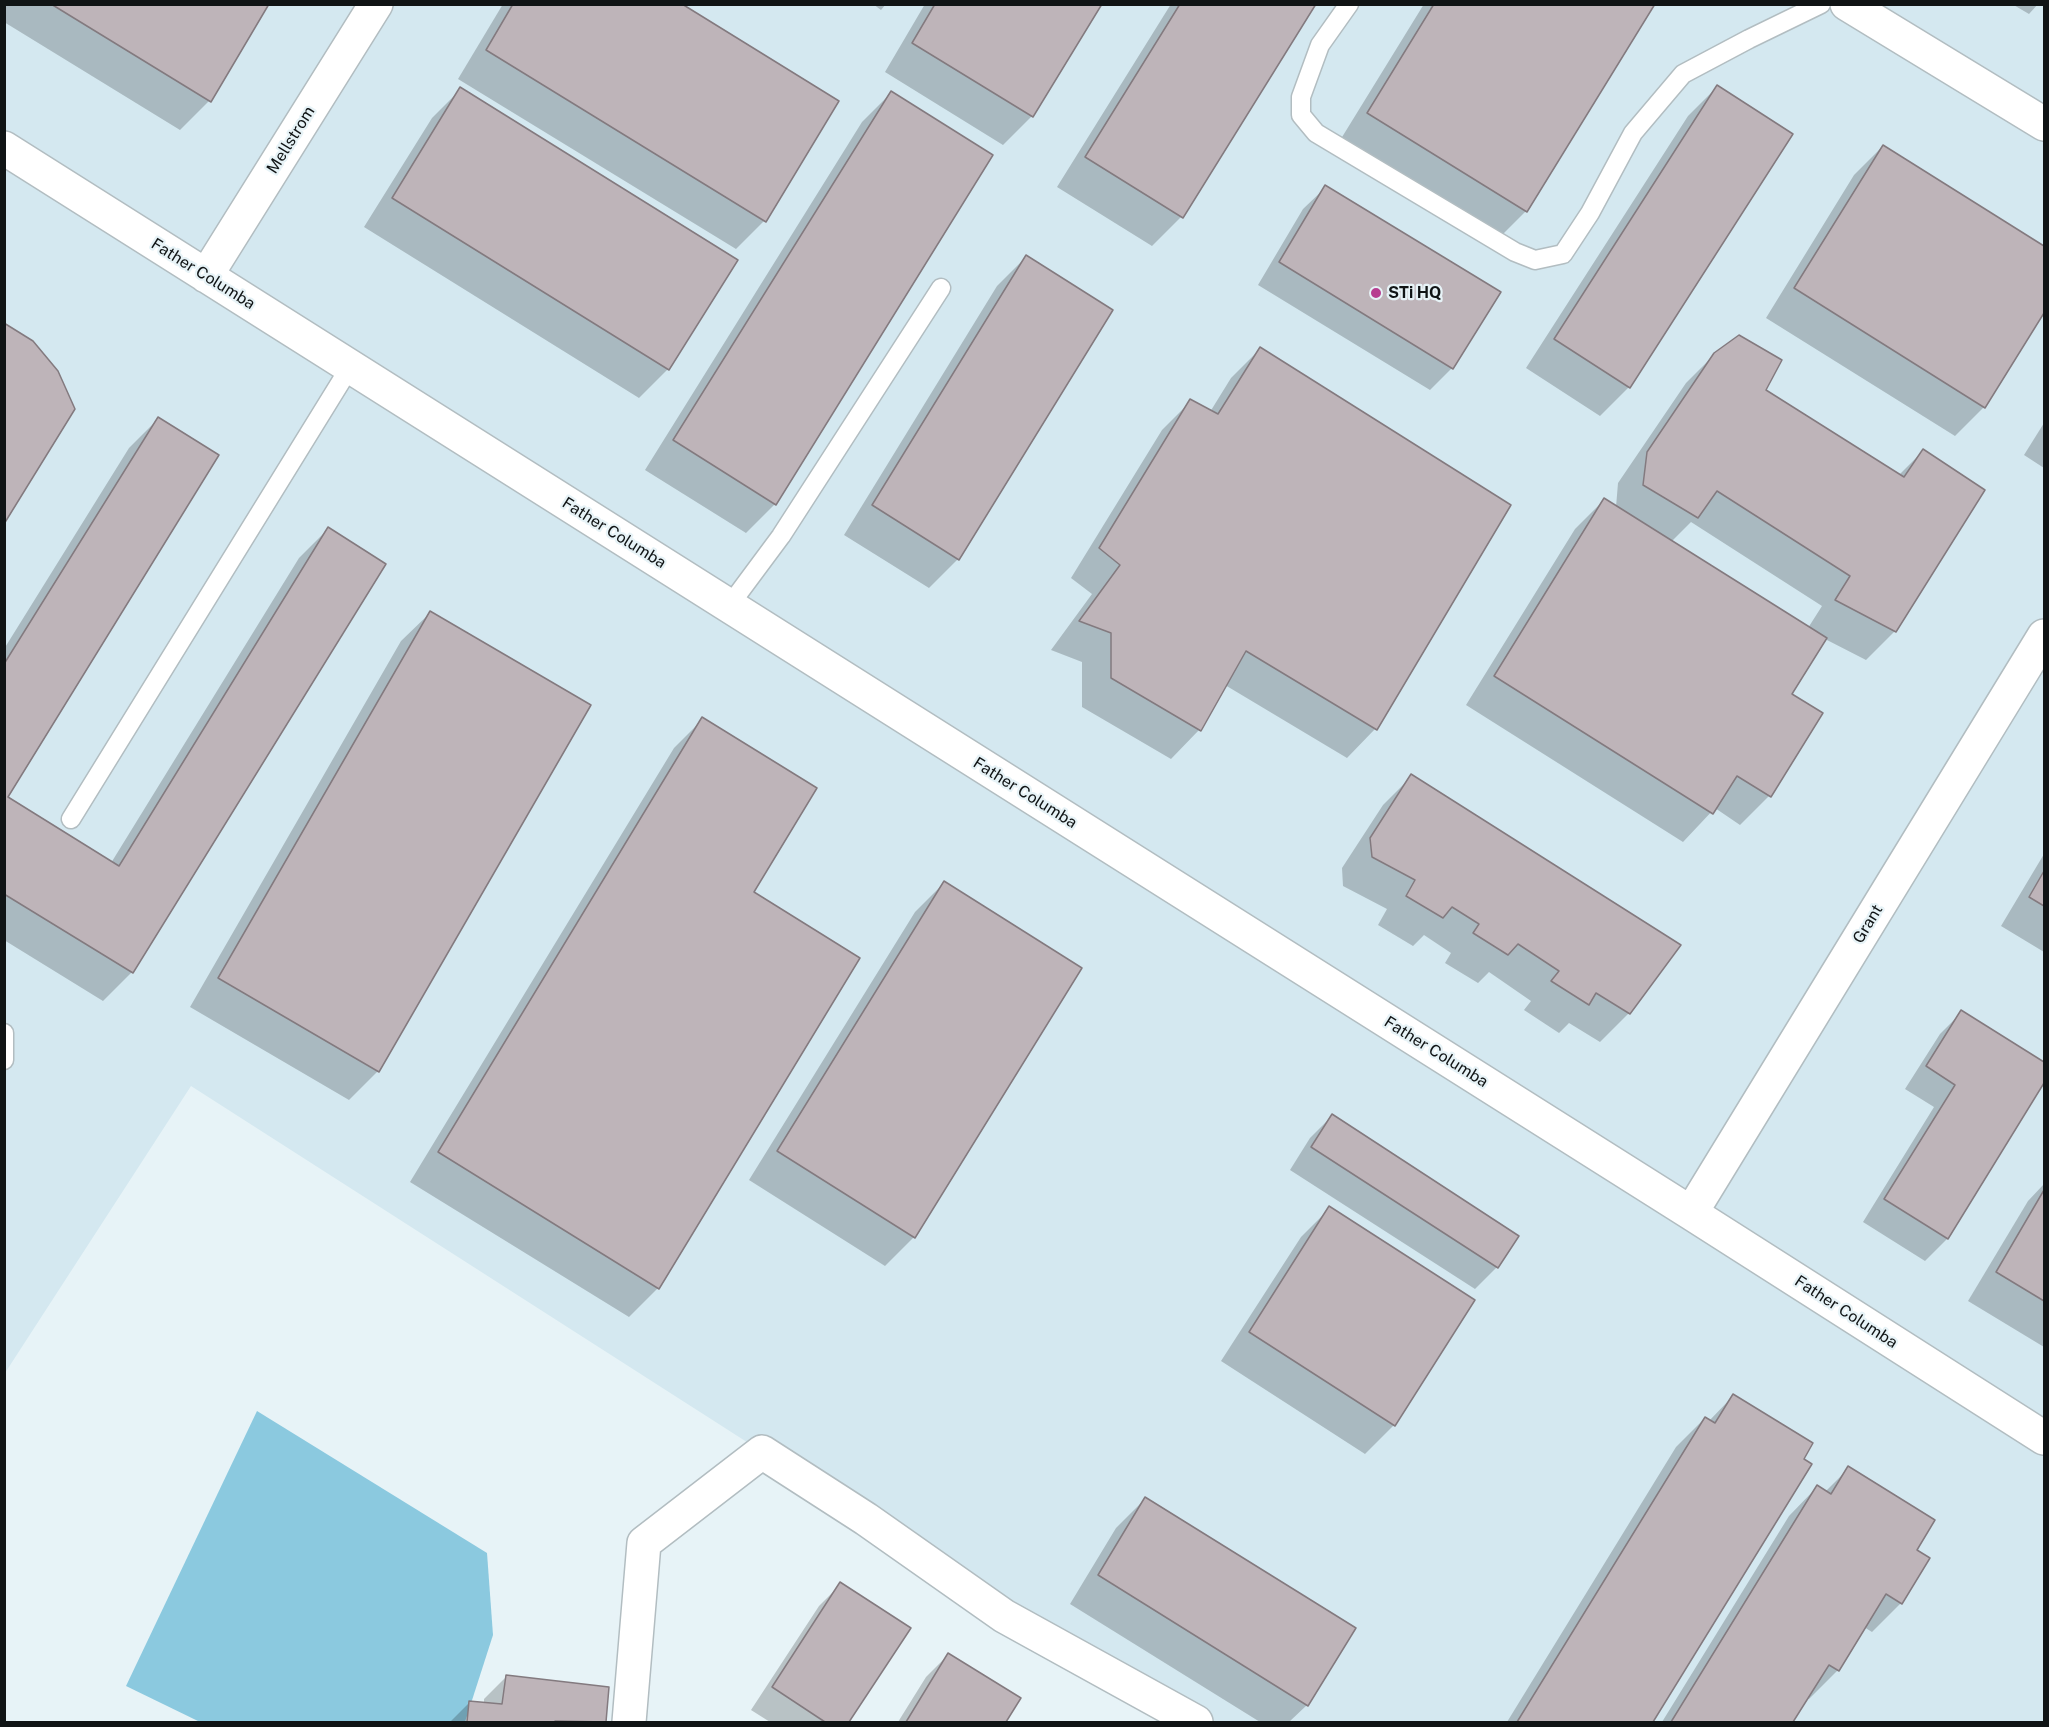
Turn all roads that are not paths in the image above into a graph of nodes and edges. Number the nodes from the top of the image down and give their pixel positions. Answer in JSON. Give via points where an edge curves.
{"nodes":[{"id":1,"x":376,"y":4,"type":"edge"},
{"id":2,"x":1349,"y":4,"type":"edge"},
{"id":3,"x":1821,"y":4,"type":"edge"},
{"id":4,"x":1847,"y":4,"type":"edge"},
{"id":5,"x":2044,"y":124,"type":"edge"},
{"id":6,"x":4,"y":148,"type":"edge"},
{"id":7,"x":206,"y":276,"type":"junction"},
{"id":8,"x":941,"y":288,"type":"dead end"},
{"id":9,"x":350,"y":367,"type":"junction"},
{"id":10,"x":729,"y":606,"type":"junction"},
{"id":11,"x":2044,"y":636,"type":"edge"},
{"id":12,"x":70,"y":819,"type":"dead end"},
{"id":13,"x":4,"y":1033,"type":"edge"},
{"id":14,"x":4,"y":1059,"type":"edge"},
{"id":15,"x":1691,"y":1213,"type":"junction"},
{"id":16,"x":2044,"y":1438,"type":"edge"},
{"id":17,"x":629,"y":1722,"type":"edge"},
{"id":18,"x":1196,"y":1722,"type":"edge"}],
"edges":[{"from":1,"to":7,"type":"street","name":"Mellstrom"},
{"from":2,"to":3,"type":"lane","via":[[1320,45],[1301,97],[1301,115],[1316,133],[1515,252],[1535,260],[1563,254],[1633,133],[1683,74]]},
{"from":4,"to":5,"type":"street"},
{"from":6,"to":7,"type":"street","name":"Father Columba"},
{"from":7,"to":9,"type":"street","name":"Father Columba"},
{"from":8,"to":10,"type":"lane","via":[[781,536]]},
{"from":9,"to":10,"type":"street","name":"Father Columba"},
{"from":9,"to":12,"type":"lane"},
{"from":10,"to":15,"type":"street","name":"Father Columba"},
{"from":11,"to":15,"type":"street","name":"Grant"},
{"from":13,"to":14,"type":"lane"},
{"from":15,"to":16,"type":"street","name":"Father Columba"},
{"from":17,"to":18,"type":"street","via":[[644,1543],[762,1452],[1004,1616]]}]}
